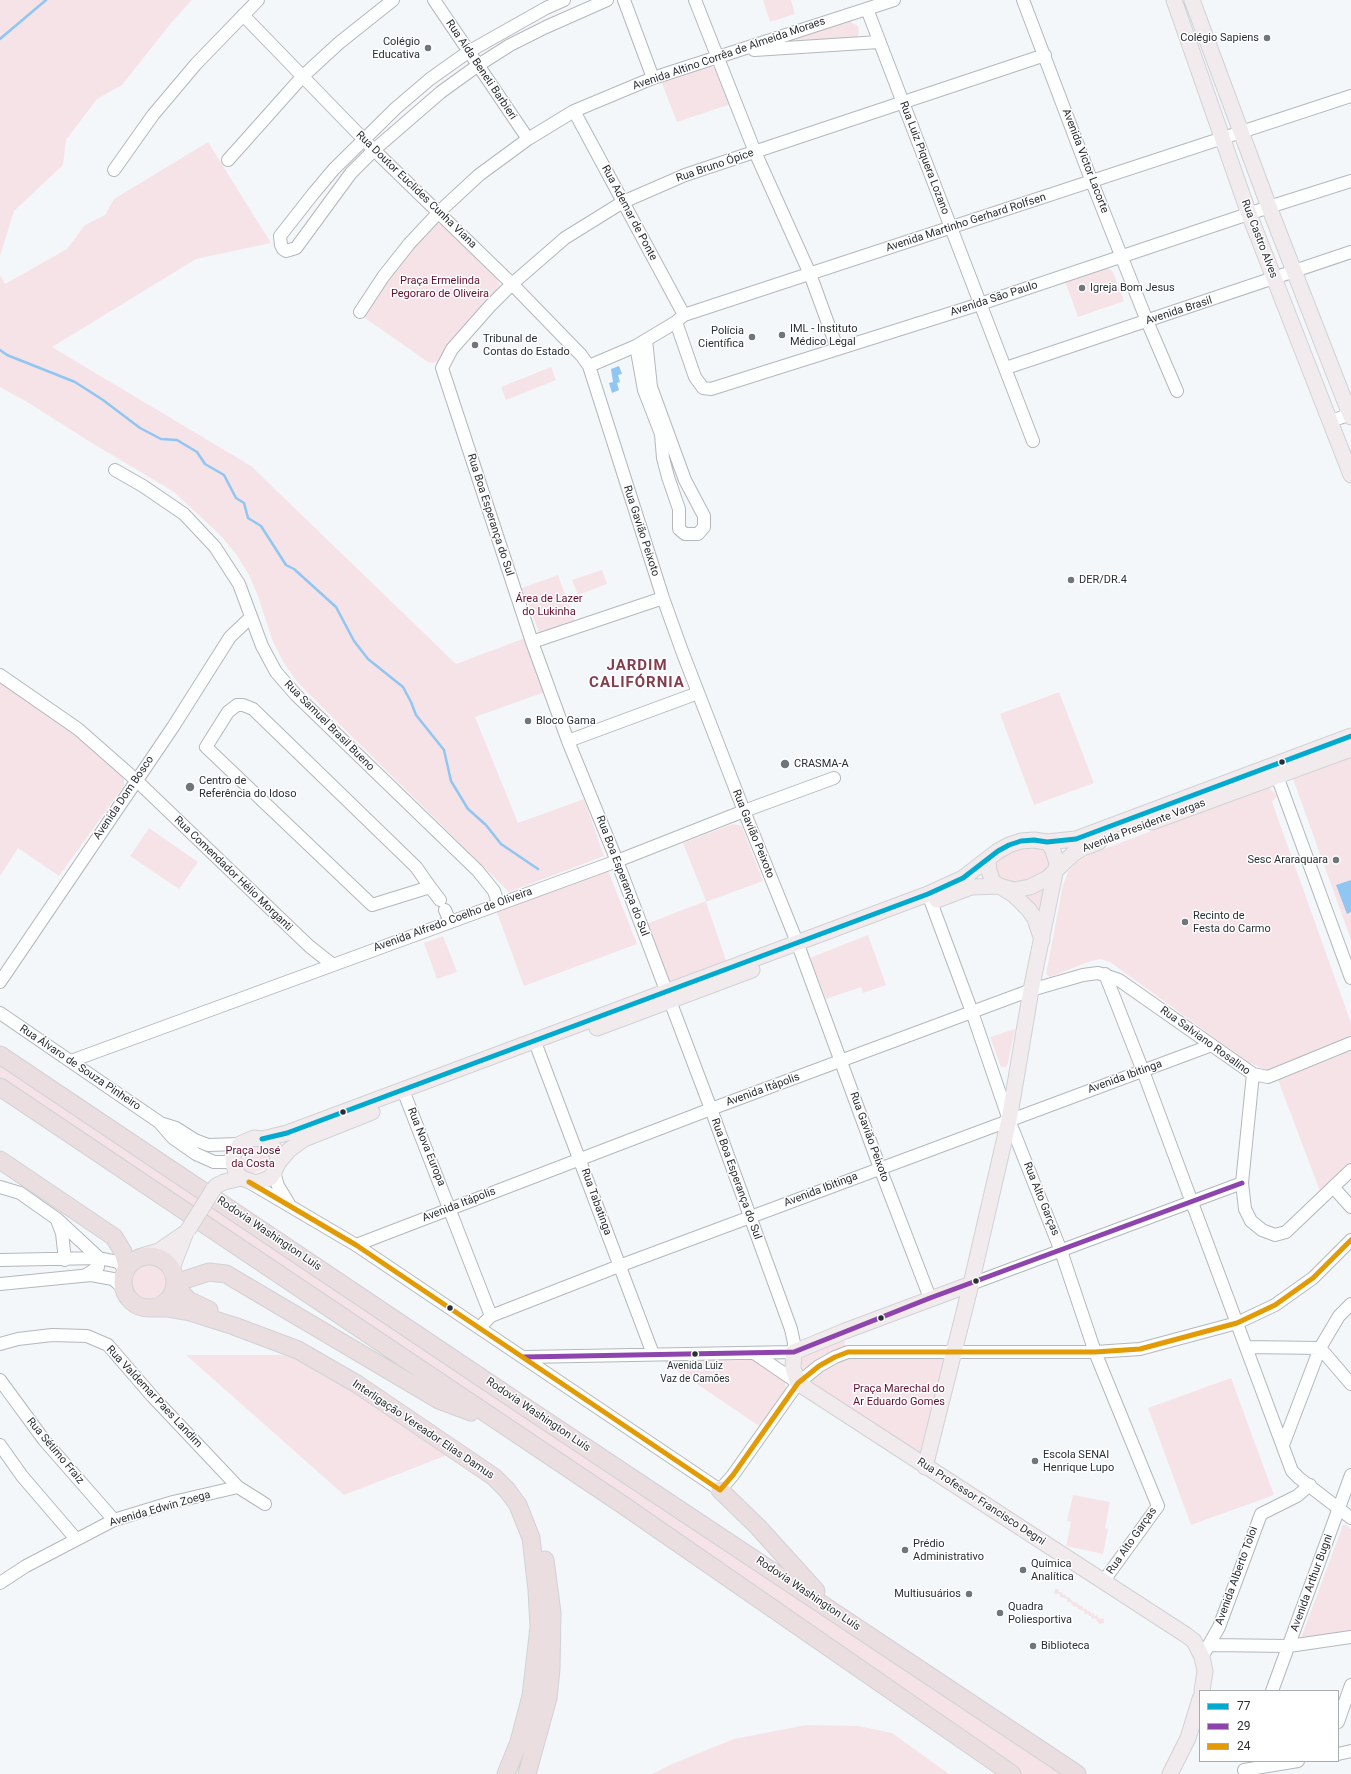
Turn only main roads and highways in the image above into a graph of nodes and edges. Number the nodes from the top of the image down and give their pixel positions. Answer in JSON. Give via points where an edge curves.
{"nodes":[{"id":1,"x":1174,"y":0,"type":"edge"},
{"id":2,"x":1192,"y":0,"type":"edge"},
{"id":3,"x":1351,"y":415,"type":"edge"},
{"id":4,"x":1351,"y":475,"type":"edge"},
{"id":5,"x":1351,"y":736,"type":"edge"},
{"id":6,"x":1351,"y":749,"type":"edge"},
{"id":7,"x":1047,"y":842,"type":"junction"},
{"id":8,"x":988,"y":860,"type":"junction"},
{"id":9,"x":1056,"y":871,"type":"junction"},
{"id":10,"x":999,"y":886,"type":"junction"},
{"id":11,"x":929,"y":898,"type":"junction"},
{"id":12,"x":1042,"y":940,"type":"junction"},
{"id":13,"x":668,"y":995,"type":"junction"},
{"id":14,"x":0,"y":1054,"type":"edge"},
{"id":15,"x":0,"y":1087,"type":"edge"},
{"id":16,"x":405,"y":1094,"type":"junction"},
{"id":17,"x":262,"y":1139,"type":"junction"},
{"id":18,"x":0,"y":1160,"type":"edge"},
{"id":19,"x":233,"y":1163,"type":"junction"},
{"id":20,"x":276,"y":1168,"type":"junction"},
{"id":21,"x":245,"y":1180,"type":"junction"},
{"id":22,"x":214,"y":1188,"type":"junction"},
{"id":23,"x":186,"y":1232,"type":"junction"},
{"id":24,"x":145,"y":1256,"type":"junction"},
{"id":25,"x":126,"y":1267,"type":"junction"},
{"id":26,"x":174,"y":1279,"type":"junction"},
{"id":27,"x":971,"y":1284,"type":"junction"},
{"id":28,"x":954,"y":1290,"type":"junction"},
{"id":29,"x":966,"y":1302,"type":"junction"},
{"id":30,"x":150,"y":1308,"type":"junction"},
{"id":31,"x":798,"y":1383,"type":"joint"},
{"id":32,"x":501,"y":1424,"type":"junction"},
{"id":33,"x":925,"y":1466,"type":"junction"},
{"id":34,"x":720,"y":1490,"type":"road end"},
{"id":35,"x":895,"y":1652,"type":"junction"},
{"id":36,"x":1202,"y":1690,"type":"edge"},
{"id":37,"x":1199,"y":1702,"type":"edge"},
{"id":38,"x":506,"y":1774,"type":"edge"},
{"id":39,"x":527,"y":1774,"type":"edge"},
{"id":40,"x":1012,"y":1774,"type":"edge"},
{"id":41,"x":1077,"y":1774,"type":"edge"},
{"id":42,"x":1170,"y":1774,"type":"edge"}],
"edges":[{"from":1,"to":4,"type":"main road","name":"Rua Castro Alves","via":[[1249,214]]},
{"from":2,"to":3,"type":"main road","name":"Rua Castro Alves","via":[[1240,132]]},
{"from":5,"to":7,"type":"main road","name":"Avenida Presidente Vargas","via":[[1076,839]]},
{"from":6,"to":9,"type":"main road","name":"Avenida Presidente Vargas","via":[[1083,848],[1063,862]]},
{"from":7,"to":8,"type":"main road","name":"Avenida Presidente Vargas","via":[[1021,841],[998,851]]},
{"from":7,"to":9,"type":"main road","via":[[1056,855]]},
{"from":8,"to":10,"type":"main road","via":[[993,882]]},
{"from":8,"to":11,"type":"main road","name":"Avenida Presidente Vargas"},
{"from":9,"to":10,"type":"main road","name":"Avenida Presidente Vargas","via":[[1030,887],[1014,890]]},
{"from":9,"to":12,"type":"main road"},
{"from":10,"to":11,"type":"main road","name":"Avenida Presidente Vargas","via":[[971,888]]},
{"from":10,"to":12,"type":"main road","via":[[1014,895],[1029,910]]},
{"from":11,"to":13,"type":"main road","name":"Avenida Presidente Vargas"},
{"from":12,"to":27,"type":"main road","via":[[1031,990],[1010,1120]]},
{"from":13,"to":16,"type":"main road","name":"Avenida Presidente Vargas"},
{"from":13,"to":16,"type":"main road","name":"Avenida Presidente Vargas","via":[[538,1050]]},
{"from":14,"to":35,"type":"highway","name":"Rodovia Washington Luís"},
{"from":15,"to":32,"type":"highway"},
{"from":16,"to":17,"type":"main road","name":"Avenida Presidente Vargas"},
{"from":16,"to":20,"type":"main road","name":"Avenida Presidente Vargas","via":[[304,1139],[288,1150]]},
{"from":17,"to":19,"type":"main road","via":[[254,1138],[240,1144],[233,1155]]},
{"from":17,"to":20,"type":"main road","via":[[274,1148]]},
{"from":18,"to":25,"type":"highway","via":[[114,1237],[123,1252]]},
{"from":19,"to":21,"type":"main road","via":[[236,1172]]},
{"from":19,"to":22,"type":"main road"},
{"from":20,"to":21,"type":"main road","via":[[263,1181]]},
{"from":21,"to":22,"type":"main road","via":[[224,1182]]},
{"from":22,"to":23,"type":"main road","bridge":true},
{"from":23,"to":24,"type":"main road","via":[[159,1251]]},
{"from":23,"to":26,"type":"main road"},
{"from":24,"to":25,"type":"highway","via":[[138,1257]]},
{"from":24,"to":26,"type":"highway","via":[[157,1256],[168,1263]]},
{"from":25,"to":30,"type":"highway","via":[[122,1282],[127,1297],[141,1307]]},
{"from":26,"to":30,"type":"highway","via":[[172,1294],[167,1301]]},
{"from":26,"to":32,"type":"highway","via":[[210,1272],[226,1274],[439,1400]]},
{"from":26,"to":39,"type":"highway","name":"Interligação Vereador Elias Damus","via":[[188,1300],[200,1307],[284,1336],[339,1365],[466,1447],[513,1484],[524,1498],[537,1524],[543,1547],[552,1612],[553,1641],[548,1698]]},
{"from":27,"to":28,"type":"main road"},
{"from":27,"to":29,"type":"main road"},
{"from":28,"to":29,"type":"main road"},
{"from":28,"to":31,"type":"main road","name":"Rua Boa Esperança do Sul","via":[[794,1352],[793,1368]]},
{"from":29,"to":33,"type":"main road"},
{"from":30,"to":38,"type":"highway","name":"Interligação Vereador Elias Damus","via":[[190,1312],[298,1350],[357,1384],[494,1477],[507,1490],[518,1505],[531,1538],[539,1627],[531,1696],[519,1742]]},
{"from":31,"to":33,"type":"main road","name":"Rua Professor Francisco Degni"},
{"from":32,"to":40,"type":"highway","via":[[623,1505]]},
{"from":33,"to":36,"type":"main road","name":"Rua Professor Francisco Degni","via":[[1194,1641],[1206,1651]]},
{"from":34,"to":35,"type":"highway","via":[[740,1508],[807,1583],[835,1609]]},
{"from":35,"to":41,"type":"highway","name":"Rodovia Washington Luís"},
{"from":37,"to":42,"type":"main road","via":[[1188,1738]]}]}
